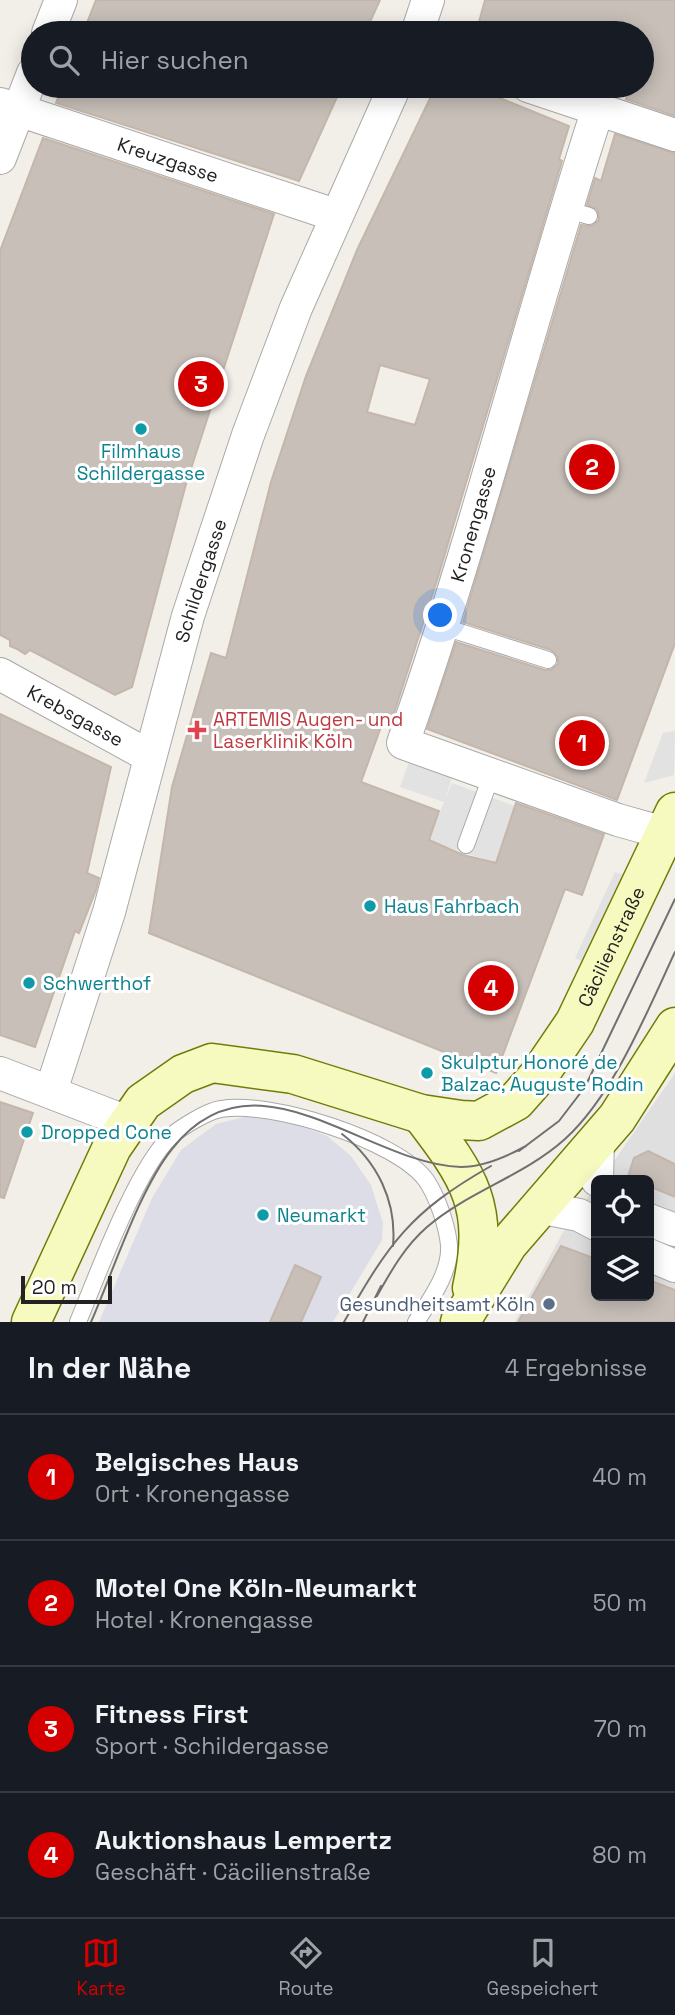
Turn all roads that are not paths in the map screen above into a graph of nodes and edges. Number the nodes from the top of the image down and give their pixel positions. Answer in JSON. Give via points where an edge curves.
{"nodes":[{"id":1,"x":61,"y":0,"type":"edge"},
{"id":2,"x":428,"y":0,"type":"edge"},
{"id":3,"x":53,"y":21,"type":"edge"},
{"id":4,"x":421,"y":21,"type":"edge"},
{"id":5,"x":21,"y":90,"type":"edge"},
{"id":6,"x":389,"y":98,"type":"edge"},
{"id":7,"x":565,"y":98,"type":"edge"},
{"id":8,"x":9,"y":107,"type":"edge"},
{"id":9,"x":598,"y":109,"type":"junction"},
{"id":10,"x":675,"y":135,"type":"edge"},
{"id":11,"x":0,"y":158,"type":"edge"},
{"id":12,"x":335,"y":215,"type":"junction"},
{"id":13,"x":444,"y":627,"type":"junction"},
{"id":14,"x":548,"y":660,"type":"dead end"},
{"id":15,"x":0,"y":674,"type":"edge"},
{"id":16,"x":149,"y":757,"type":"junction"},
{"id":17,"x":492,"y":774,"type":"junction"},
{"id":18,"x":672,"y":827,"type":"edge"},
{"id":19,"x":466,"y":845,"type":"dead end"},
{"id":20,"x":675,"y":1027,"type":"edge"},
{"id":21,"x":0,"y":1073,"type":"edge"},
{"id":22,"x":51,"y":1091,"type":"junction"},
{"id":23,"x":421,"y":1115,"type":"junction"},
{"id":24,"x":130,"y":1123,"type":"junction"},
{"id":25,"x":598,"y":1140,"type":"junction"},
{"id":26,"x":597,"y":1175,"type":"edge"},
{"id":27,"x":538,"y":1207,"type":"junction"},
{"id":28,"x":591,"y":1221,"type":"edge"},
{"id":29,"x":654,"y":1222,"type":"edge"},
{"id":30,"x":675,"y":1230,"type":"edge"},
{"id":31,"x":654,"y":1257,"type":"edge"},
{"id":32,"x":675,"y":1266,"type":"edge"},
{"id":33,"x":463,"y":1314,"type":"edge"},
{"id":34,"x":31,"y":1322,"type":"edge"},
{"id":35,"x":78,"y":1322,"type":"edge"},
{"id":36,"x":416,"y":1322,"type":"edge"}],
"edges":[{"from":1,"to":3,"type":"street"},
{"from":2,"to":4,"type":"street"},
{"from":5,"to":8,"type":"street"},
{"from":6,"to":12,"type":"street","name":"Schildergasse"},
{"from":7,"to":9,"type":"street"},
{"from":8,"to":11,"type":"street"},
{"from":8,"to":12,"type":"street","name":"Kreuzgasse"},
{"from":9,"to":10,"type":"street"},
{"from":9,"to":13,"type":"street","name":"Kronengasse","via":[[577,212]]},
{"from":12,"to":16,"type":"street","name":"Schildergasse","via":[[248,435],[188,616]]},
{"from":13,"to":14,"type":"lane"},
{"from":13,"to":17,"type":"street","name":"Kronengasse","via":[[403,743]]},
{"from":15,"to":16,"type":"street","name":"Krebsgasse"},
{"from":16,"to":22,"type":"street","name":"Schildergasse","via":[[109,912]]},
{"from":17,"to":18,"type":"street","name":"Kronengasse","via":[[618,820]]},
{"from":17,"to":19,"type":"lane"},
{"from":18,"to":23,"type":"main road","name":"Cäcilienstraße","via":[[575,1022],[539,1075],[516,1101],[479,1121]]},
{"from":20,"to":25,"type":"main road"},
{"from":21,"to":22,"type":"street"},
{"from":22,"to":24,"type":"street"},
{"from":23,"to":24,"type":"main road","via":[[293,1074],[212,1063],[143,1102]]},
{"from":23,"to":33,"type":"main road","via":[[460,1167],[477,1213],[481,1233]]},
{"from":24,"to":34,"type":"main road","via":[[113,1147]]},
{"from":25,"to":26,"type":"street"},
{"from":25,"to":27,"type":"main road"},
{"from":27,"to":28,"type":"street"},
{"from":27,"to":33,"type":"main road"},
{"from":29,"to":30,"type":"street"},
{"from":31,"to":32,"type":"street"},
{"from":35,"to":36,"type":"lane","via":[[140,1182],[170,1137],[219,1109],[258,1108],[299,1116],[395,1154],[425,1180],[449,1246],[439,1283]]}]}
